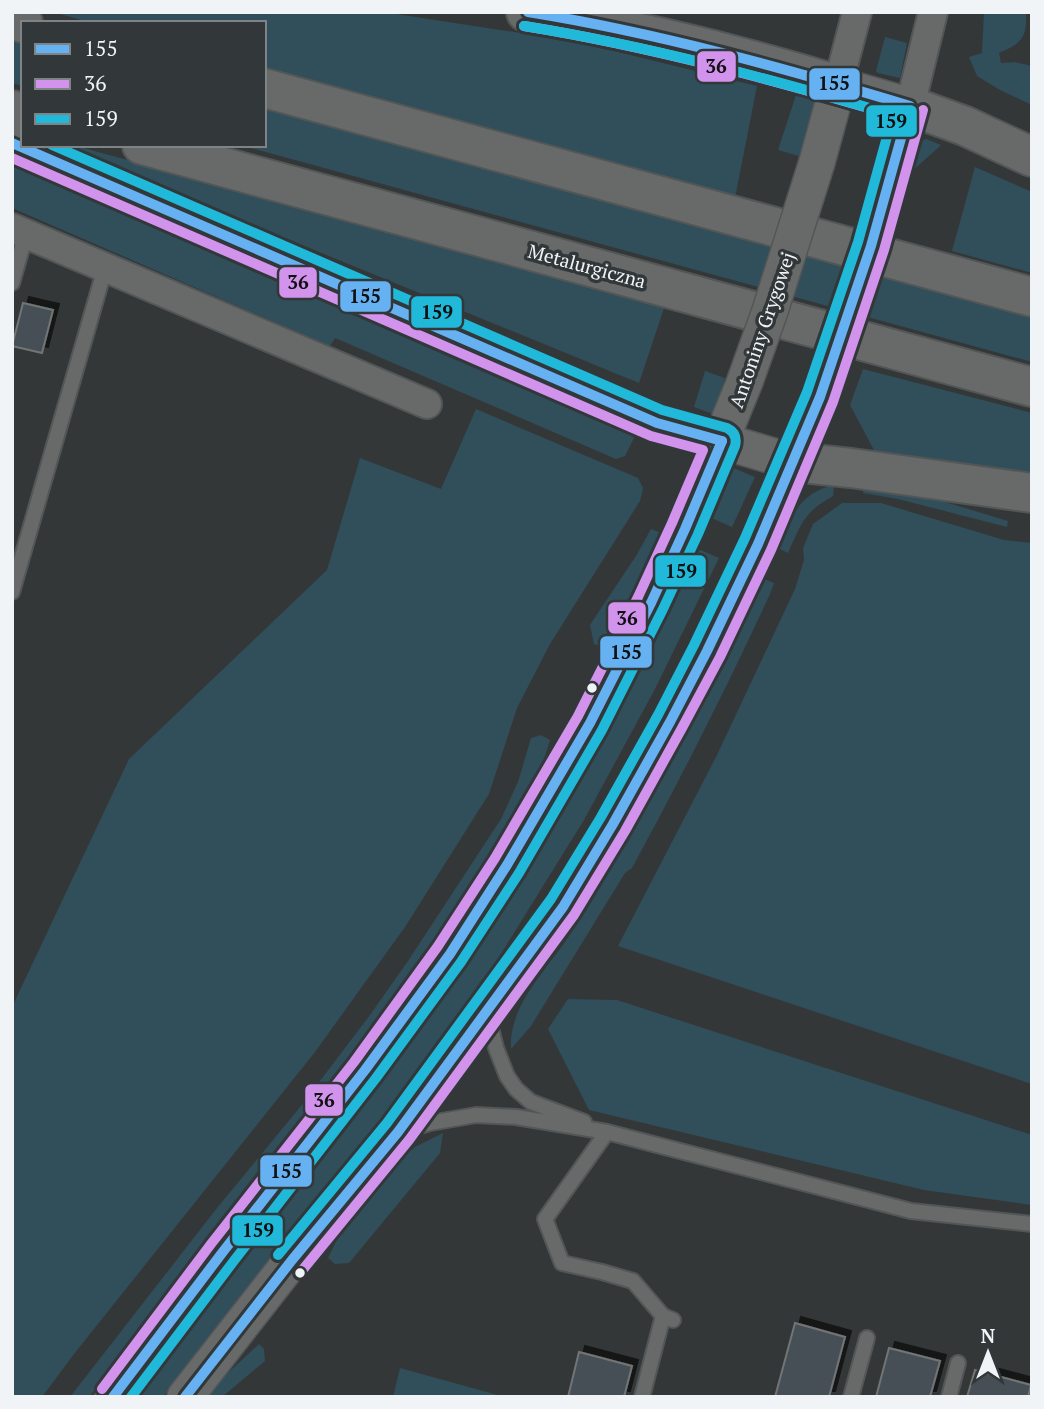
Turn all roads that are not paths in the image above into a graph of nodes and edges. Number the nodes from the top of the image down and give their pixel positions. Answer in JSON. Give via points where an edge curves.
{"nodes":[{"id":1,"x":526,"y":12,"type":"edge"},
{"id":2,"x":857,"y":12,"type":"edge"},
{"id":3,"x":933,"y":12,"type":"edge"},
{"id":4,"x":838,"y":85,"type":"junction"},
{"id":5,"x":266,"y":89,"type":"edge"},
{"id":6,"x":910,"y":106,"type":"junction"},
{"id":7,"x":21,"y":147,"type":"edge"},
{"id":8,"x":149,"y":147,"type":"edge"},
{"id":9,"x":1032,"y":156,"type":"edge"},
{"id":10,"x":19,"y":231,"type":"edge"},
{"id":11,"x":105,"y":268,"type":"junction"},
{"id":12,"x":12,"y":283,"type":"edge"},
{"id":13,"x":1032,"y":297,"type":"edge"},
{"id":14,"x":1032,"y":387,"type":"edge"},
{"id":15,"x":427,"y":404,"type":"dead end"},
{"id":16,"x":722,"y":441,"type":"junction"},
{"id":17,"x":793,"y":462,"type":"junction"},
{"id":18,"x":1032,"y":493,"type":"edge"},
{"id":19,"x":12,"y":592,"type":"edge"},
{"id":20,"x":487,"y":1013,"type":"junction"},
{"id":21,"x":398,"y":1132,"type":"junction"},
{"id":22,"x":607,"y":1132,"type":"junction"},
{"id":23,"x":1032,"y":1224,"type":"edge"},
{"id":24,"x":867,"y":1338,"type":"dead end"},
{"id":25,"x":958,"y":1363,"type":"dead end"},
{"id":26,"x":113,"y":1397,"type":"edge"},
{"id":27,"x":185,"y":1397,"type":"edge"},
{"id":28,"x":642,"y":1397,"type":"edge"},
{"id":29,"x":851,"y":1397,"type":"edge"},
{"id":30,"x":949,"y":1397,"type":"edge"}],
"edges":[{"from":1,"to":4,"type":"main road","via":[[663,39]]},
{"from":2,"to":4,"type":"street","name":"Antoniny Grygowej"},
{"from":3,"to":6,"type":"street"},
{"from":4,"to":6,"type":"street"},
{"from":4,"to":16,"type":"street","name":"Antoniny Grygowej","bridge":true,"via":[[770,311]]},
{"from":5,"to":13,"type":"main road"},
{"from":6,"to":9,"type":"main road"},
{"from":6,"to":17,"type":"street","bridge":true,"via":[[872,246]]},
{"from":7,"to":16,"type":"main road","via":[[657,423]]},
{"from":8,"to":14,"type":"main road","name":"Metalurgiczna"},
{"from":10,"to":11,"type":"street"},
{"from":10,"to":12,"type":"lane"},
{"from":11,"to":15,"type":"street"},
{"from":11,"to":19,"type":"lane"},
{"from":16,"to":17,"type":"street"},
{"from":16,"to":26,"type":"street","name":"Antoniny Grygowej","via":[[651,603],[590,723],[507,865],[450,954],[365,1070]]},
{"from":17,"to":18,"type":"main road"},
{"from":17,"to":20,"type":"street","via":[[707,651],[620,813],[563,907]]},
{"from":20,"to":21,"type":"street"},
{"from":20,"to":22,"type":"lane","via":[[496,1048],[516,1088],[531,1102]]},
{"from":21,"to":22,"type":"lane","via":[[475,1115]]},
{"from":21,"to":27,"type":"street"},
{"from":22,"to":23,"type":"lane","via":[[911,1211]]},
{"from":22,"to":28,"type":"lane","via":[[545,1219],[562,1263],[633,1281],[668,1318]]},
{"from":24,"to":29,"type":"lane"},
{"from":25,"to":30,"type":"lane"}]}
